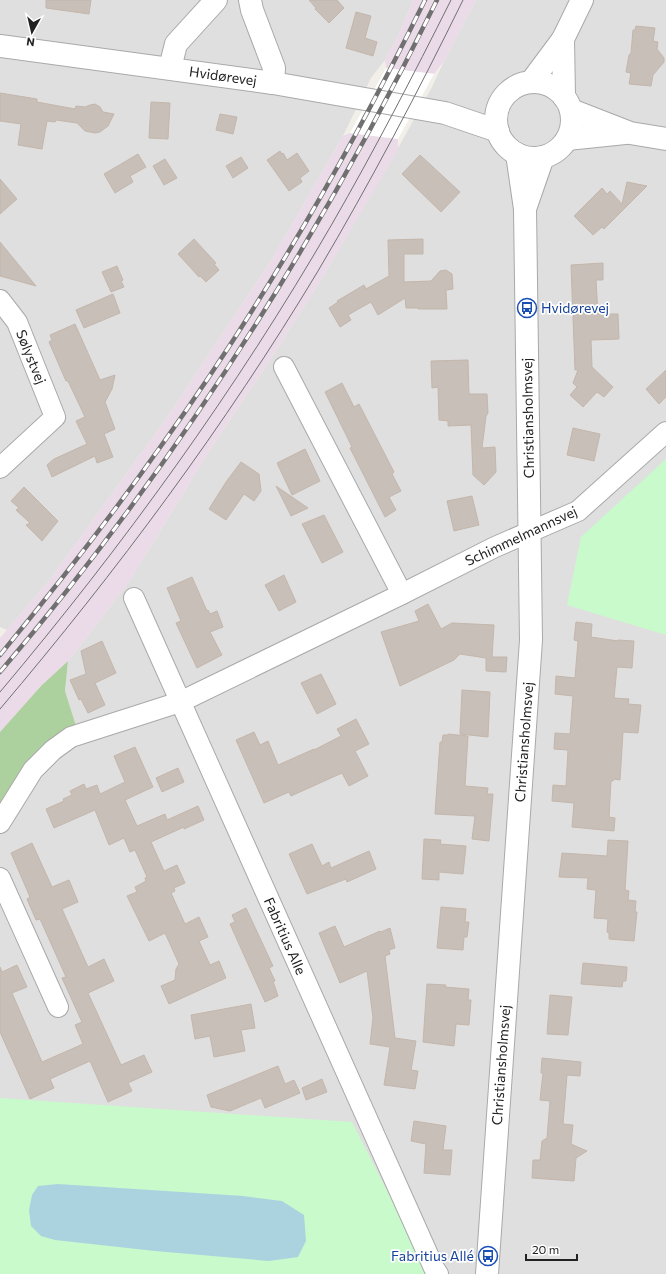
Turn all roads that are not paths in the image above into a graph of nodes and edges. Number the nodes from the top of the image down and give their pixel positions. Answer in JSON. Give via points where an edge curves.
{"nodes":[{"id":1,"x":216,"y":0,"type":"edge"},
{"id":2,"x":250,"y":0,"type":"edge"},
{"id":3,"x":582,"y":0,"type":"edge"},
{"id":4,"x":563,"y":39,"type":"junction"},
{"id":5,"x":0,"y":46,"type":"edge"},
{"id":6,"x":170,"y":68,"type":"junction"},
{"id":7,"x":532,"y":82,"type":"junction"},
{"id":8,"x":273,"y":83,"type":"junction"},
{"id":9,"x":568,"y":103,"type":"junction"},
{"id":10,"x":498,"y":108,"type":"junction"},
{"id":11,"x":445,"y":112,"type":"junction"},
{"id":12,"x":498,"y":131,"type":"junction"},
{"id":13,"x":630,"y":133,"type":"junction"},
{"id":14,"x":567,"y":139,"type":"junction"},
{"id":15,"x":666,"y":139,"type":"edge"},
{"id":16,"x":517,"y":154,"type":"junction"},
{"id":17,"x":543,"y":157,"type":"junction"},
{"id":18,"x":525,"y":209,"type":"junction"},
{"id":19,"x":0,"y":300,"type":"edge"},
{"id":20,"x":284,"y":367,"type":"dead end"},
{"id":21,"x":666,"y":432,"type":"edge"},
{"id":22,"x":0,"y":468,"type":"edge"},
{"id":23,"x":530,"y":532,"type":"junction"},
{"id":24,"x":402,"y":594,"type":"junction"},
{"id":25,"x":134,"y":598,"type":"dead end"},
{"id":26,"x":180,"y":702,"type":"junction"},
{"id":27,"x":0,"y":823,"type":"edge"},
{"id":28,"x":0,"y":878,"type":"edge"},
{"id":29,"x":58,"y":1007,"type":"dead end"},
{"id":30,"x":438,"y":1274,"type":"edge"},
{"id":31,"x":486,"y":1274,"type":"edge"}],
"edges":[{"from":1,"to":6,"type":"street","via":[[176,44]]},
{"from":2,"to":8,"type":"street","via":[[274,68]]},
{"from":3,"to":4,"type":"street"},
{"from":4,"to":7,"type":"street"},
{"from":4,"to":9,"type":"street"},
{"from":5,"to":6,"type":"street","name":"Hvidørevej"},
{"from":6,"to":8,"type":"street","name":"Hvidørevej"},
{"from":7,"to":9,"type":"street","via":[[544,83],[555,88]]},
{"from":7,"to":10,"type":"street","via":[[510,91]]},
{"from":8,"to":11,"type":"street","name":"Hvidørevej"},
{"from":9,"to":13,"type":"street"},
{"from":9,"to":14,"type":"street","via":[[572,125]]},
{"from":10,"to":11,"type":"street","name":"Hvidørevej"},
{"from":10,"to":12,"type":"street"},
{"from":11,"to":12,"type":"street","name":"Hvidørevej"},
{"from":12,"to":16,"type":"street","via":[[502,140]]},
{"from":13,"to":14,"type":"street"},
{"from":13,"to":15,"type":"street"},
{"from":14,"to":17,"type":"street","via":[[559,149]]},
{"from":16,"to":17,"type":"street","via":[[525,157]]},
{"from":16,"to":18,"type":"street","name":"Christiansholmsvej"},
{"from":17,"to":18,"type":"street","name":"Christiansholmsvej"},
{"from":18,"to":23,"type":"street","name":"Christiansholmsvej"},
{"from":19,"to":22,"type":"street","name":"Sølystvej","via":[[17,322],[56,417]]},
{"from":20,"to":24,"type":"street"},
{"from":21,"to":23,"type":"street","name":"Schimmelmannsvej","via":[[578,511]]},
{"from":23,"to":24,"type":"street","name":"Schimmelmannsvej"},
{"from":23,"to":31,"type":"street","name":"Christiansholmsvej","via":[[532,640]]},
{"from":24,"to":26,"type":"street","name":"Schimmelmannsvej"},
{"from":25,"to":26,"type":"street","name":"Fabritius Alle"},
{"from":26,"to":27,"type":"street","name":"Schimmelmannsvej","via":[[65,741],[33,770]]},
{"from":26,"to":30,"type":"street","name":"Fabritius Alle"},
{"from":28,"to":29,"type":"street"}]}
